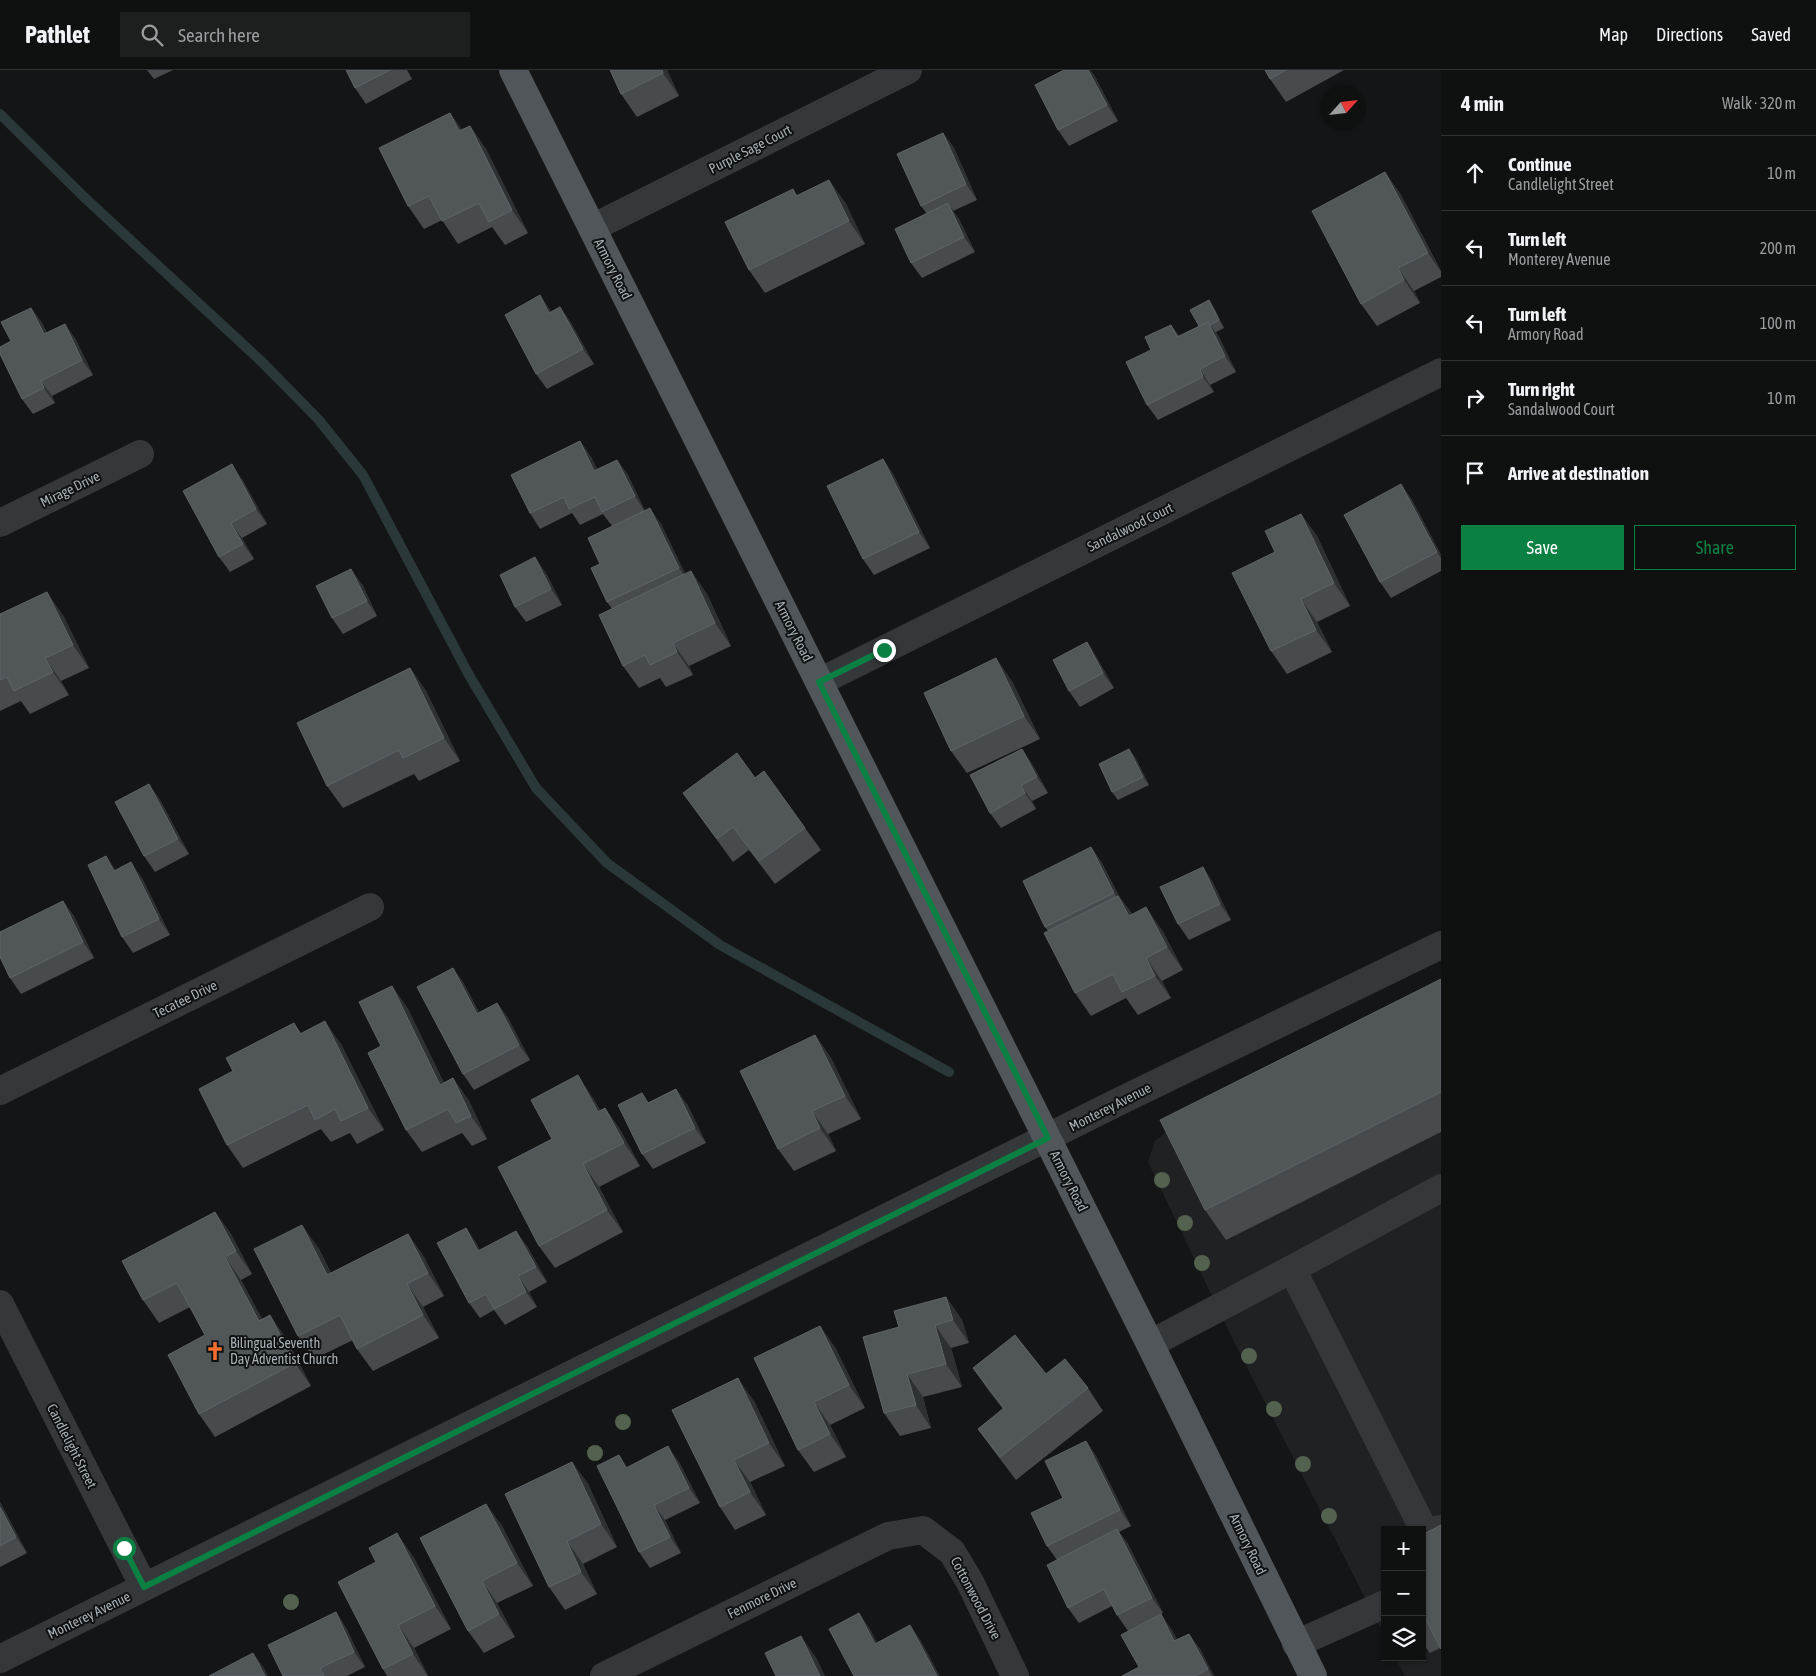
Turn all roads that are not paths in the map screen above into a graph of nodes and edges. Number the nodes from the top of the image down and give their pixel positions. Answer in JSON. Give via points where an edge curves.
{"nodes":[{"id":1,"x":513,"y":70,"type":"edge"},
{"id":2,"x":908,"y":70,"type":"edge"},
{"id":3,"x":592,"y":228,"type":"junction"},
{"id":4,"x":1441,"y":372,"type":"edge"},
{"id":5,"x":140,"y":454,"type":"dead end"},
{"id":6,"x":0,"y":523,"type":"edge"},
{"id":7,"x":819,"y":682,"type":"junction"},
{"id":8,"x":370,"y":907,"type":"dead end"},
{"id":9,"x":1441,"y":945,"type":"edge"},
{"id":10,"x":0,"y":1091,"type":"edge"},
{"id":11,"x":1048,"y":1138,"type":"junction"},
{"id":12,"x":1441,"y":1188,"type":"edge"},
{"id":13,"x":1292,"y":1269,"type":"junction"},
{"id":14,"x":0,"y":1304,"type":"edge"},
{"id":15,"x":1150,"y":1344,"type":"junction"},
{"id":16,"x":1441,"y":1529,"type":"edge"},
{"id":17,"x":923,"y":1530,"type":"joint"},
{"id":18,"x":144,"y":1587,"type":"junction"},
{"id":19,"x":1381,"y":1606,"type":"edge"},
{"id":20,"x":1296,"y":1644,"type":"junction"},
{"id":21,"x":0,"y":1659,"type":"edge"},
{"id":22,"x":604,"y":1676,"type":"edge"},
{"id":23,"x":1015,"y":1676,"type":"edge"},
{"id":24,"x":1313,"y":1676,"type":"edge"}],
"edges":[{"from":1,"to":3,"type":"main road","name":"Armory Road"},
{"from":2,"to":3,"type":"street","name":"Purple Sage Court"},
{"from":3,"to":7,"type":"main road","name":"Armory Road"},
{"from":4,"to":7,"type":"street","name":"Sandalwood Court"},
{"from":5,"to":6,"type":"street","name":"Mirage Drive"},
{"from":7,"to":11,"type":"main road","name":"Armory Road"},
{"from":8,"to":10,"type":"street","name":"Tecatee Drive"},
{"from":9,"to":11,"type":"street","name":"Monterey Avenue"},
{"from":11,"to":15,"type":"main road","name":"Armory Road"},
{"from":11,"to":18,"type":"street","name":"Monterey Avenue"},
{"from":12,"to":13,"type":"street"},
{"from":13,"to":15,"type":"street"},
{"from":13,"to":16,"type":"street","via":[[1423,1528]]},
{"from":14,"to":18,"type":"street","name":"Candlelight Street"},
{"from":15,"to":20,"type":"main road","name":"Armory Road"},
{"from":17,"to":22,"type":"street","name":"Fenmore Drive","via":[[888,1536]]},
{"from":17,"to":23,"type":"street","name":"Cottonwood Drive","via":[[952,1552]]},
{"from":18,"to":21,"type":"street","name":"Monterey Avenue"},
{"from":19,"to":20,"type":"street"},
{"from":20,"to":24,"type":"main road","name":"Armory Road"}]}
